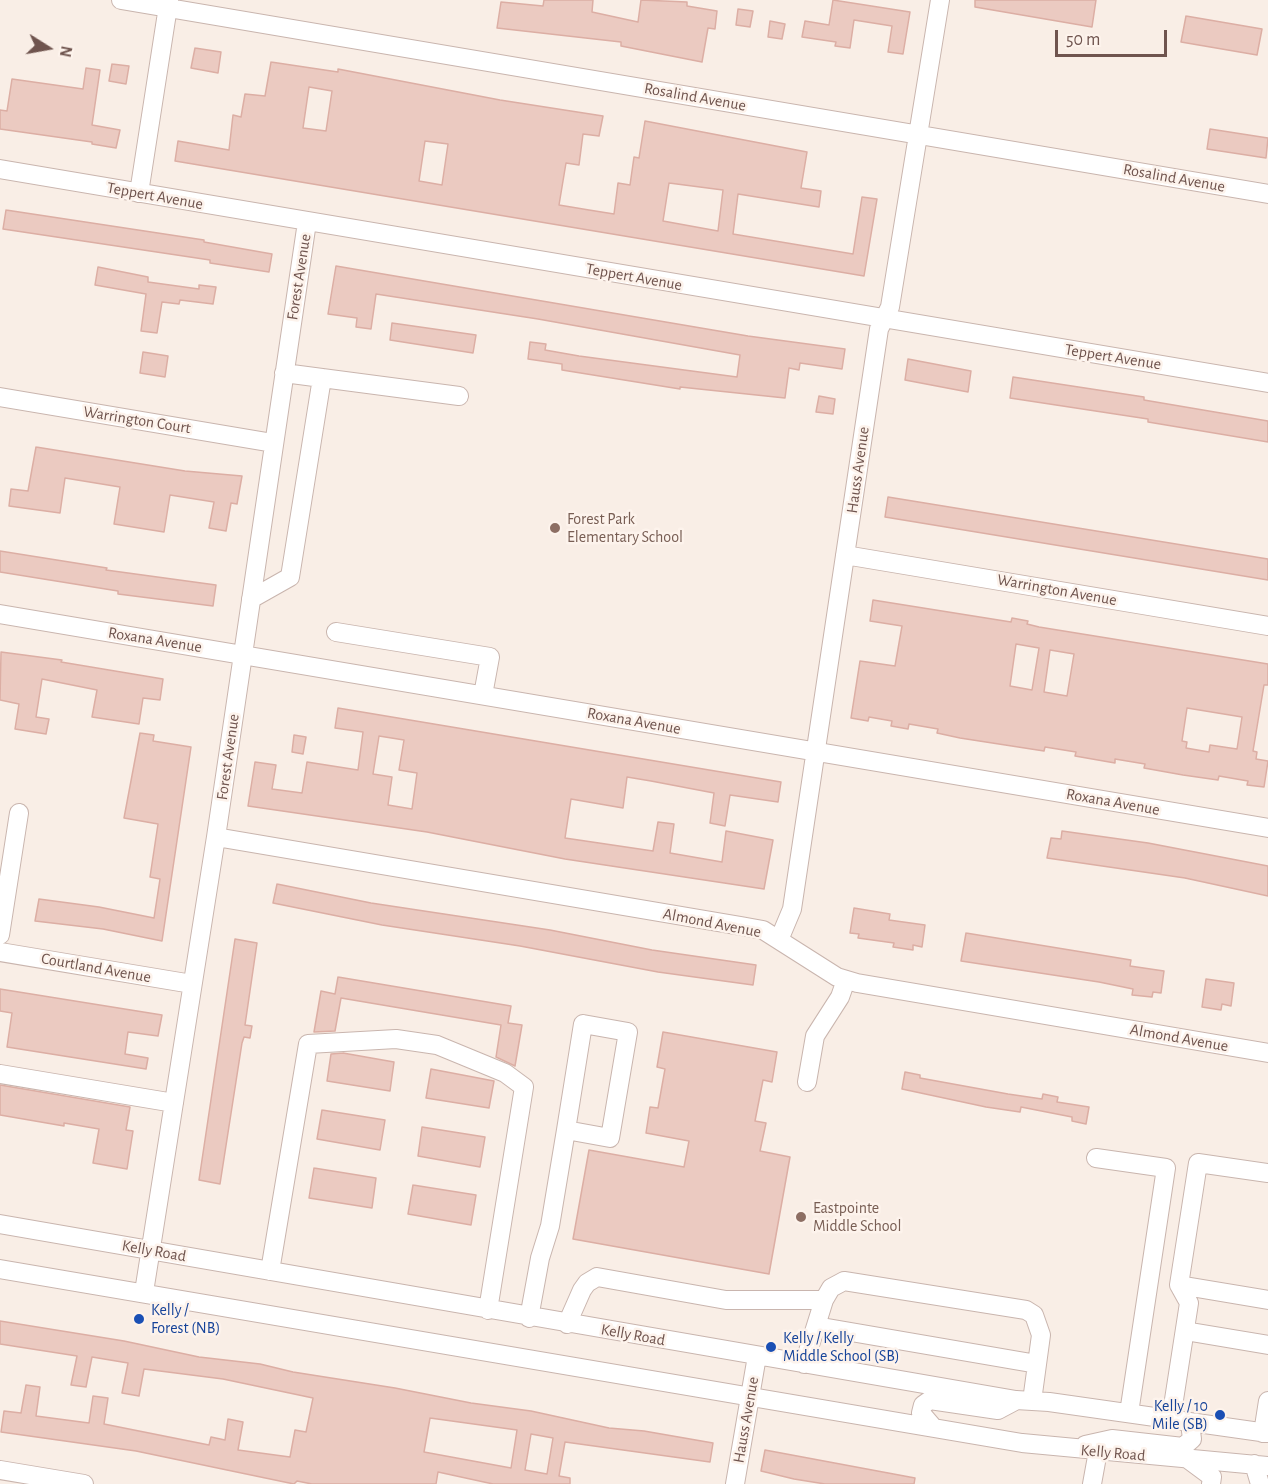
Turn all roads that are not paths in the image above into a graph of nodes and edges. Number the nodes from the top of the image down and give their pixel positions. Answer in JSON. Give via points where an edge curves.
{"nodes":[{"id":1,"x":122,"y":0,"type":"edge"},
{"id":2,"x":940,"y":0,"type":"edge"},
{"id":3,"x":168,"y":4,"type":"edge"},
{"id":4,"x":917,"y":135,"type":"junction"},
{"id":5,"x":0,"y":169,"type":"edge"},
{"id":6,"x":139,"y":193,"type":"junction"},
{"id":7,"x":1268,"y":194,"type":"edge"},
{"id":8,"x":307,"y":222,"type":"junction"},
{"id":9,"x":884,"y":319,"type":"junction"},
{"id":10,"x":284,"y":373,"type":"junction"},
{"id":11,"x":322,"y":378,"type":"junction"},
{"id":12,"x":1268,"y":382,"type":"edge"},
{"id":13,"x":459,"y":396,"type":"dead end"},
{"id":14,"x":0,"y":397,"type":"edge"},
{"id":15,"x":273,"y":443,"type":"junction"},
{"id":16,"x":845,"y":555,"type":"junction"},
{"id":17,"x":251,"y":599,"type":"junction"},
{"id":18,"x":0,"y":614,"type":"edge"},
{"id":19,"x":1268,"y":626,"type":"edge"},
{"id":20,"x":336,"y":632,"type":"dead end"},
{"id":21,"x":243,"y":655,"type":"junction"},
{"id":22,"x":483,"y":695,"type":"junction"},
{"id":23,"x":816,"y":751,"type":"junction"},
{"id":24,"x":19,"y":813,"type":"dead end"},
{"id":25,"x":1268,"y":828,"type":"edge"},
{"id":26,"x":216,"y":837,"type":"junction"},
{"id":27,"x":0,"y":935,"type":"edge"},
{"id":28,"x":779,"y":940,"type":"junction"},
{"id":29,"x":0,"y":952,"type":"edge"},
{"id":30,"x":846,"y":980,"type":"junction"},
{"id":31,"x":192,"y":984,"type":"junction"},
{"id":32,"x":1268,"y":1053,"type":"edge"},
{"id":33,"x":0,"y":1074,"type":"edge"},
{"id":34,"x":807,"y":1082,"type":"dead end"},
{"id":35,"x":174,"y":1103,"type":"junction"},
{"id":36,"x":566,"y":1130,"type":"junction"},
{"id":37,"x":1096,"y":1158,"type":"dead end"},
{"id":38,"x":1268,"y":1173,"type":"edge"},
{"id":39,"x":0,"y":1224,"type":"edge"},
{"id":40,"x":152,"y":1251,"type":"junction"},
{"id":41,"x":0,"y":1269,"type":"edge"},
{"id":42,"x":270,"y":1271,"type":"junction"},
{"id":43,"x":1179,"y":1285,"type":"junction"},
{"id":44,"x":144,"y":1292,"type":"junction"},
{"id":45,"x":825,"y":1300,"type":"junction"},
{"id":46,"x":1268,"y":1300,"type":"edge"},
{"id":47,"x":488,"y":1310,"type":"junction"},
{"id":48,"x":529,"y":1317,"type":"junction"},
{"id":49,"x":567,"y":1324,"type":"junction"},
{"id":50,"x":816,"y":1326,"type":"junction"},
{"id":51,"x":1185,"y":1331,"type":"junction"},
{"id":52,"x":1268,"y":1345,"type":"edge"},
{"id":53,"x":757,"y":1356,"type":"junction"},
{"id":54,"x":804,"y":1364,"type":"junction"},
{"id":55,"x":1038,"y":1364,"type":"junction"},
{"id":56,"x":751,"y":1396,"type":"junction"},
{"id":57,"x":1024,"y":1401,"type":"junction"},
{"id":58,"x":1268,"y":1401,"type":"edge"},
{"id":59,"x":1129,"y":1413,"type":"junction"},
{"id":60,"x":1171,"y":1419,"type":"junction"},
{"id":61,"x":1190,"y":1423,"type":"junction"},
{"id":62,"x":933,"y":1427,"type":"junction"},
{"id":63,"x":1266,"y":1433,"type":"edge"},
{"id":64,"x":1069,"y":1449,"type":"junction"},
{"id":65,"x":1098,"y":1451,"type":"junction"},
{"id":66,"x":1189,"y":1460,"type":"junction"},
{"id":67,"x":1261,"y":1465,"type":"edge"},
{"id":68,"x":0,"y":1470,"type":"edge"},
{"id":69,"x":84,"y":1484,"type":"edge"},
{"id":70,"x":735,"y":1484,"type":"edge"},
{"id":71,"x":1092,"y":1484,"type":"edge"},
{"id":72,"x":1211,"y":1484,"type":"edge"},
{"id":73,"x":1260,"y":1484,"type":"edge"}],
"edges":[{"from":1,"to":3,"type":"street","name":"Rosalind Avenue"},
{"from":2,"to":4,"type":"street","name":"Hauss Avenue"},
{"from":3,"to":4,"type":"street","name":"Rosalind Avenue"},
{"from":3,"to":6,"type":"street"},
{"from":4,"to":7,"type":"street","name":"Rosalind Avenue"},
{"from":4,"to":9,"type":"street","name":"Hauss Avenue","via":[[890,308]]},
{"from":5,"to":6,"type":"street","name":"Teppert Avenue"},
{"from":6,"to":8,"type":"street","name":"Teppert Avenue"},
{"from":8,"to":9,"type":"street","name":"Teppert Avenue"},
{"from":8,"to":10,"type":"street","name":"Forest Avenue"},
{"from":9,"to":12,"type":"street","name":"Teppert Avenue"},
{"from":9,"to":16,"type":"street","name":"Hauss Avenue","via":[[879,329]]},
{"from":10,"to":11,"type":"street"},
{"from":10,"to":15,"type":"street","name":"Forest Avenue"},
{"from":11,"to":13,"type":"street"},
{"from":11,"to":17,"type":"street","via":[[290,577]]},
{"from":14,"to":15,"type":"street","name":"Warrington Court"},
{"from":15,"to":17,"type":"street","name":"Forest Avenue"},
{"from":16,"to":19,"type":"street","name":"Warrington Avenue"},
{"from":16,"to":23,"type":"street","name":"Hauss Avenue"},
{"from":17,"to":21,"type":"street","name":"Forest Avenue"},
{"from":18,"to":21,"type":"street","name":"Roxana Avenue"},
{"from":20,"to":22,"type":"street","via":[[490,657]]},
{"from":21,"to":22,"type":"street","name":"Roxana Avenue"},
{"from":21,"to":26,"type":"street","name":"Forest Avenue"},
{"from":22,"to":23,"type":"street","name":"Roxana Avenue"},
{"from":23,"to":25,"type":"street","name":"Roxana Avenue"},
{"from":23,"to":28,"type":"street","name":"Hauss Avenue","via":[[790,917]]},
{"from":24,"to":27,"type":"street"},
{"from":26,"to":28,"type":"street","name":"Almond Avenue","via":[[763,930]]},
{"from":26,"to":31,"type":"street","name":"Forest Avenue"},
{"from":28,"to":30,"type":"street","name":"Almond Avenue"},
{"from":29,"to":31,"type":"street","name":"Courtland Avenue"},
{"from":30,"to":32,"type":"street","name":"Almond Avenue"},
{"from":30,"to":34,"type":"street","via":[[840,998],[815,1036]]},
{"from":31,"to":35,"type":"street","name":"Forest Avenue"},
{"from":33,"to":35,"type":"street"},
{"from":35,"to":40,"type":"street","name":"Forest Avenue"},
{"from":36,"to":36,"type":"street","via":[[583,1024],[628,1032],[610,1138]]},
{"from":36,"to":48,"type":"street"},
{"from":37,"to":59,"type":"street","via":[[1166,1168]]},
{"from":38,"to":43,"type":"street","via":[[1198,1163]]},
{"from":39,"to":40,"type":"street","name":"Kelly Road"},
{"from":40,"to":42,"type":"street","name":"Kelly Road"},
{"from":40,"to":44,"type":"street","name":"Forest Avenue"},
{"from":41,"to":44,"type":"street","name":"Kelly Road"},
{"from":42,"to":47,"type":"street","name":"Kelly Road"},
{"from":42,"to":47,"type":"street","via":[[308,1044],[396,1039],[437,1045],[505,1073],[524,1087]]},
{"from":43,"to":46,"type":"street"},
{"from":43,"to":51,"type":"street","via":[[1189,1303]]},
{"from":44,"to":56,"type":"street","name":"Kelly Road"},
{"from":45,"to":49,"type":"street","via":[[726,1300],[597,1277],[582,1290]]},
{"from":45,"to":50,"type":"street"},
{"from":45,"to":55,"type":"street","via":[[831,1288],[844,1281],[1026,1310],[1040,1325]]},
{"from":47,"to":48,"type":"street","name":"Kelly Road"},
{"from":48,"to":49,"type":"street","name":"Kelly Road"},
{"from":49,"to":53,"type":"street","name":"Kelly Road"},
{"from":50,"to":54,"type":"street"},
{"from":50,"to":55,"type":"street"},
{"from":51,"to":52,"type":"street"},
{"from":51,"to":60,"type":"street"},
{"from":53,"to":54,"type":"street","name":"Kelly Road"},
{"from":53,"to":56,"type":"street","name":"Hauss Avenue"},
{"from":54,"to":57,"type":"street","name":"Kelly Road"},
{"from":55,"to":57,"type":"street"},
{"from":56,"to":62,"type":"street","name":"Kelly Road"},
{"from":56,"to":70,"type":"street","name":"Hauss Avenue"},
{"from":57,"to":59,"type":"street","name":"Kelly Road"},
{"from":57,"to":62,"type":"street","via":[[998,1410],[930,1400],[921,1413]]},
{"from":58,"to":63,"type":"street"},
{"from":59,"to":60,"type":"street","name":"Kelly Road"},
{"from":60,"to":61,"type":"street","name":"Kelly Road"},
{"from":61,"to":63,"type":"street","name":"Kelly Road"},
{"from":61,"to":64,"type":"street","via":[[1192,1439],[1183,1447],[1112,1439]]},
{"from":62,"to":64,"type":"street","name":"Kelly Road"},
{"from":64,"to":65,"type":"street","name":"Kelly Road"},
{"from":65,"to":66,"type":"street","name":"Kelly Road"},
{"from":65,"to":71,"type":"street"},
{"from":66,"to":67,"type":"street","name":"Kelly Road"},
{"from":66,"to":72,"type":"street","via":[[1212,1477]]},
{"from":67,"to":73,"type":"street"},
{"from":68,"to":69,"type":"street"}]}
